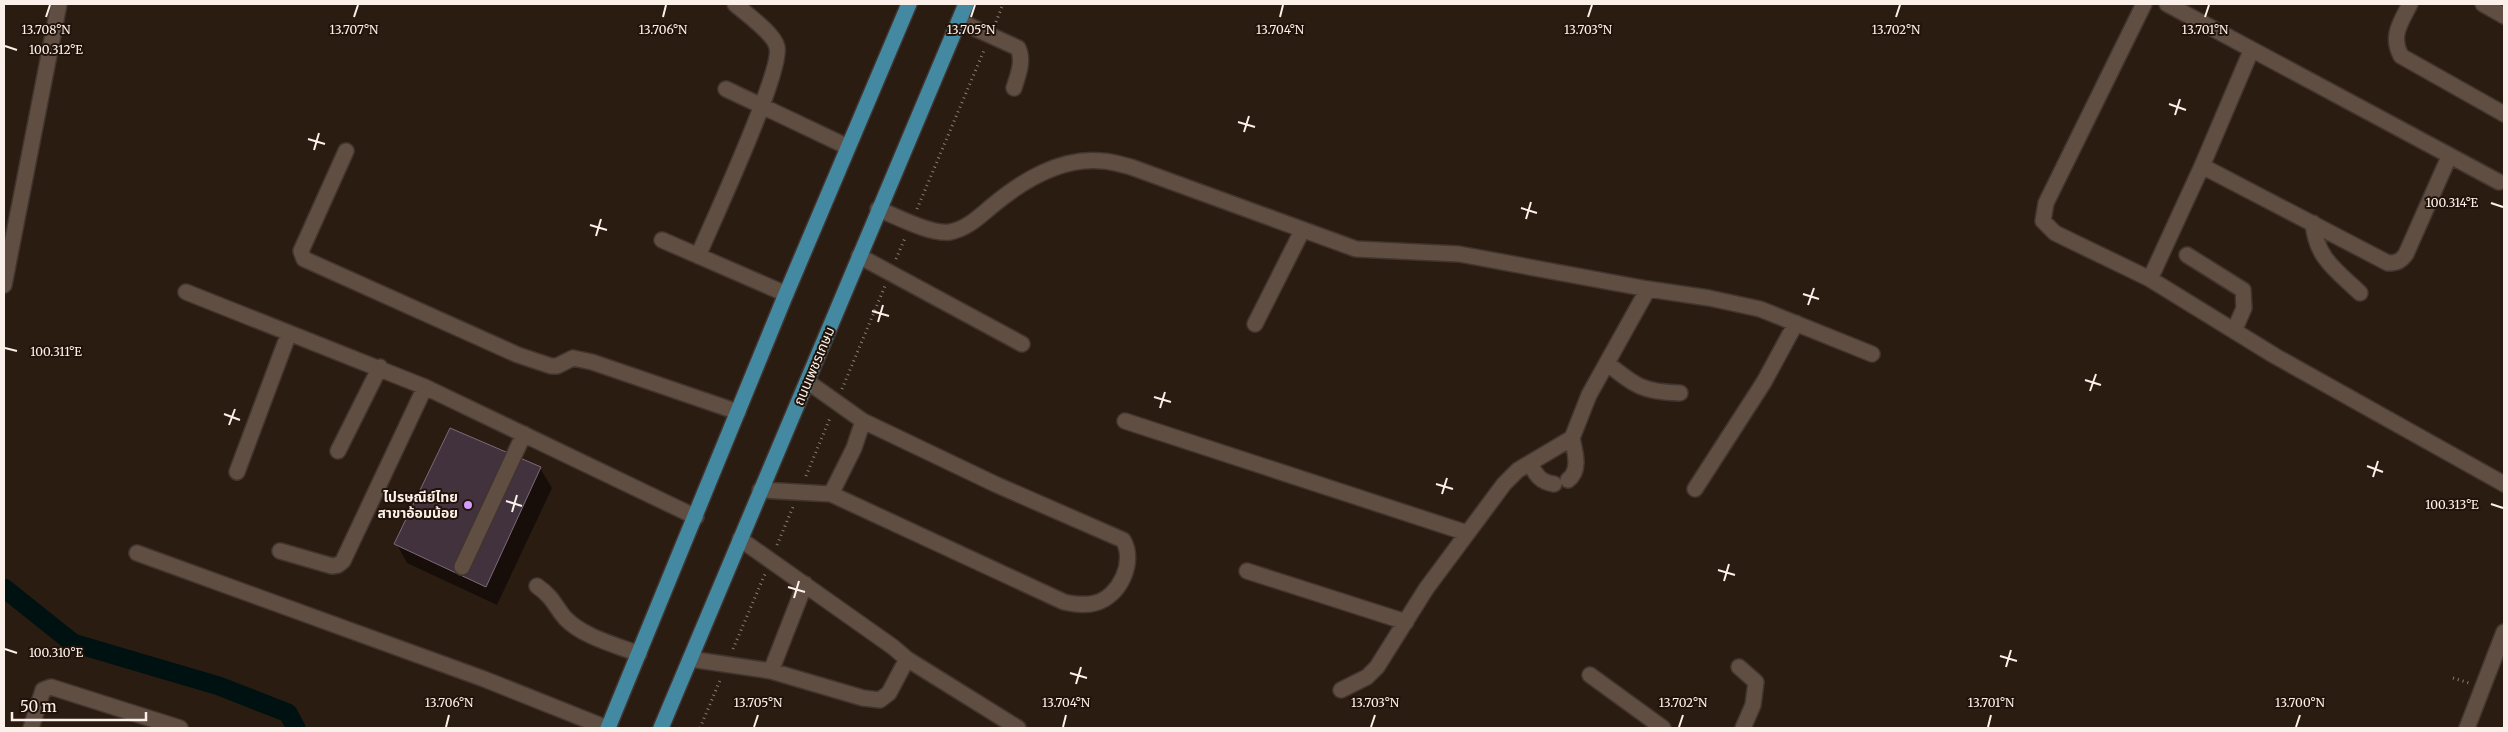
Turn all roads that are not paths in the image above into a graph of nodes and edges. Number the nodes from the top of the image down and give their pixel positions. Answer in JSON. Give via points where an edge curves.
{"nodes":[{"id":1,"x":59,"y":4,"type":"edge"},
{"id":2,"x":735,"y":4,"type":"edge"},
{"id":3,"x":909,"y":4,"type":"edge"},
{"id":4,"x":966,"y":4,"type":"edge"},
{"id":5,"x":2144,"y":4,"type":"edge"},
{"id":6,"x":2167,"y":4,"type":"edge"},
{"id":7,"x":2410,"y":4,"type":"edge"},
{"id":8,"x":2483,"y":4,"type":"edge"},
{"id":9,"x":2504,"y":16,"type":"edge"},
{"id":10,"x":959,"y":21,"type":"junction"},
{"id":11,"x":2251,"y":50,"type":"junction"},
{"id":12,"x":1014,"y":88,"type":"dead end"},
{"id":13,"x":726,"y":89,"type":"dead end"},
{"id":14,"x":762,"y":106,"type":"junction"},
{"id":15,"x":2504,"y":114,"type":"edge"},
{"id":16,"x":848,"y":147,"type":"junction"},
{"id":17,"x":346,"y":151,"type":"dead end"},
{"id":18,"x":2449,"y":157,"type":"junction"},
{"id":19,"x":2202,"y":166,"type":"junction"},
{"id":20,"x":2499,"y":182,"type":"dead end"},
{"id":21,"x":878,"y":210,"type":"junction"},
{"id":22,"x":2313,"y":223,"type":"junction"},
{"id":23,"x":1302,"y":231,"type":"junction"},
{"id":24,"x":662,"y":240,"type":"dead end"},
{"id":25,"x":2188,"y":255,"type":"dead end"},
{"id":26,"x":698,"y":256,"type":"junction"},
{"id":27,"x":859,"y":256,"type":"junction"},
{"id":28,"x":2150,"y":279,"type":"junction"},
{"id":29,"x":4,"y":284,"type":"edge"},
{"id":30,"x":1648,"y":289,"type":"junction"},
{"id":31,"x":186,"y":292,"type":"dead end"},
{"id":32,"x":2360,"y":292,"type":"dead end"},
{"id":33,"x":786,"y":294,"type":"junction"},
{"id":34,"x":1796,"y":322,"type":"junction"},
{"id":35,"x":1255,"y":324,"type":"dead end"},
{"id":36,"x":2234,"y":331,"type":"junction"},
{"id":37,"x":289,"y":333,"type":"junction"},
{"id":38,"x":1022,"y":344,"type":"dead end"},
{"id":39,"x":1872,"y":354,"type":"dead end"},
{"id":40,"x":1607,"y":363,"type":"junction"},
{"id":41,"x":380,"y":367,"type":"junction"},
{"id":42,"x":808,"y":382,"type":"junction"},
{"id":43,"x":425,"y":387,"type":"junction"},
{"id":44,"x":1680,"y":393,"type":"dead end"},
{"id":45,"x":738,"y":412,"type":"junction"},
{"id":46,"x":863,"y":421,"type":"junction"},
{"id":47,"x":1124,"y":421,"type":"dead end"},
{"id":48,"x":524,"y":434,"type":"junction"},
{"id":49,"x":1572,"y":438,"type":"junction"},
{"id":50,"x":338,"y":451,"type":"dead end"},
{"id":51,"x":1530,"y":463,"type":"junction"},
{"id":52,"x":237,"y":472,"type":"dead end"},
{"id":53,"x":2504,"y":484,"type":"edge"},
{"id":54,"x":1695,"y":489,"type":"dead end"},
{"id":55,"x":760,"y":490,"type":"junction"},
{"id":56,"x":831,"y":494,"type":"junction"},
{"id":57,"x":696,"y":517,"type":"junction"},
{"id":58,"x":1467,"y":532,"type":"junction"},
{"id":59,"x":740,"y":539,"type":"junction"},
{"id":60,"x":280,"y":551,"type":"dead end"},
{"id":61,"x":138,"y":553,"type":"dead end"},
{"id":62,"x":462,"y":567,"type":"dead end"},
{"id":63,"x":1247,"y":571,"type":"dead end"},
{"id":64,"x":805,"y":584,"type":"junction"},
{"id":65,"x":537,"y":586,"type":"dead end"},
{"id":66,"x":1406,"y":622,"type":"junction"},
{"id":67,"x":2504,"y":632,"type":"edge"},
{"id":68,"x":639,"y":654,"type":"junction"},
{"id":69,"x":690,"y":659,"type":"junction"},
{"id":70,"x":907,"y":659,"type":"junction"},
{"id":71,"x":1739,"y":667,"type":"dead end"},
{"id":72,"x":771,"y":671,"type":"junction"},
{"id":73,"x":1590,"y":675,"type":"dead end"},
{"id":74,"x":1341,"y":690,"type":"dead end"},
{"id":75,"x":31,"y":728,"type":"edge"},
{"id":76,"x":180,"y":728,"type":"edge"},
{"id":77,"x":608,"y":728,"type":"edge"},
{"id":78,"x":661,"y":728,"type":"edge"},
{"id":79,"x":1018,"y":728,"type":"edge"},
{"id":80,"x":1663,"y":728,"type":"edge"},
{"id":81,"x":1743,"y":728,"type":"edge"},
{"id":82,"x":2467,"y":728,"type":"edge"}],
"edges":[{"from":1,"to":29,"type":"street"},
{"from":2,"to":14,"type":"street","via":[[772,37],[777,46],[778,56]]},
{"from":3,"to":16,"type":"main road"},
{"from":4,"to":10,"type":"main road","name":"ถนนเพชรเกษม"},
{"from":5,"to":28,"type":"street","via":[[2046,203],[2043,221],[2055,233]]},
{"from":6,"to":11,"type":"street"},
{"from":7,"to":15,"type":"street","via":[[2396,36],[2395,46],[2401,56]]},
{"from":8,"to":9,"type":"street"},
{"from":10,"to":12,"type":"street","via":[[1018,48],[1021,67]]},
{"from":10,"to":21,"type":"main road","name":"ถนนเพชรเกษม"},
{"from":11,"to":18,"type":"street"},
{"from":11,"to":19,"type":"street"},
{"from":13,"to":14,"type":"street"},
{"from":14,"to":16,"type":"street"},
{"from":14,"to":26,"type":"street"},
{"from":16,"to":33,"type":"main road"},
{"from":17,"to":45,"type":"street","via":[[301,251],[304,259],[518,355],[551,366],[573,358],[592,362]]},
{"from":18,"to":20,"type":"street"},
{"from":18,"to":22,"type":"street","via":[[2406,254],[2396,263],[2388,263]]},
{"from":19,"to":22,"type":"street"},
{"from":19,"to":28,"type":"street"},
{"from":21,"to":23,"type":"street","via":[[934,231],[950,232],[969,225],[1012,188],[1052,168],[1082,161],[1102,161],[1131,167]]},
{"from":21,"to":27,"type":"main road","name":"ถนนเพชรเกษม"},
{"from":22,"to":32,"type":"street","via":[[2314,240],[2328,264]]},
{"from":23,"to":30,"type":"street","via":[[1356,249],[1459,254]]},
{"from":23,"to":35,"type":"street"},
{"from":24,"to":26,"type":"street"},
{"from":25,"to":36,"type":"street","via":[[2243,290],[2244,308]]},
{"from":26,"to":33,"type":"street"},
{"from":27,"to":38,"type":"street"},
{"from":27,"to":42,"type":"main road","name":"ถนนเพชรเกษม"},
{"from":28,"to":36,"type":"street"},
{"from":30,"to":34,"type":"street","via":[[1760,309]]},
{"from":30,"to":40,"type":"street"},
{"from":31,"to":37,"type":"street"},
{"from":33,"to":45,"type":"main road"},
{"from":34,"to":39,"type":"street"},
{"from":34,"to":54,"type":"street","via":[[1764,382]]},
{"from":36,"to":53,"type":"street"},
{"from":37,"to":41,"type":"street"},
{"from":37,"to":52,"type":"street"},
{"from":40,"to":44,"type":"street","via":[[1640,388]]},
{"from":40,"to":49,"type":"street","via":[[1589,395]]},
{"from":41,"to":43,"type":"street"},
{"from":41,"to":50,"type":"street"},
{"from":42,"to":46,"type":"street"},
{"from":42,"to":55,"type":"main road","name":"ถนนเพชรเกษม"},
{"from":43,"to":48,"type":"street"},
{"from":43,"to":60,"type":"street","via":[[343,561],[332,566]]},
{"from":45,"to":57,"type":"main road"},
{"from":46,"to":56,"type":"street","via":[[854,448]]},
{"from":46,"to":56,"type":"street","via":[[1123,540],[1129,549],[1124,576],[1113,592],[1096,603],[1064,602]]},
{"from":47,"to":58,"type":"street"},
{"from":48,"to":57,"type":"street"},
{"from":48,"to":62,"type":"street"},
{"from":49,"to":51,"type":"street"},
{"from":49,"to":51,"type":"street","via":[[1576,469],[1573,476],[1561,482],[1546,483],[1537,477]]},
{"from":51,"to":58,"type":"street","via":[[1504,484]]},
{"from":55,"to":56,"type":"street"},
{"from":55,"to":59,"type":"main road","name":"ถนนเพชรเกษม"},
{"from":57,"to":68,"type":"main road"},
{"from":58,"to":66,"type":"street"},
{"from":59,"to":64,"type":"street"},
{"from":59,"to":69,"type":"main road","name":"ถนนเพชรเกษม"},
{"from":61,"to":77,"type":"street","via":[[484,679]]},
{"from":63,"to":66,"type":"street"},
{"from":64,"to":70,"type":"street"},
{"from":64,"to":72,"type":"street"},
{"from":65,"to":68,"type":"street","via":[[556,602],[578,629]]},
{"from":66,"to":74,"type":"street","via":[[1367,678]]},
{"from":67,"to":82,"type":"street"},
{"from":68,"to":77,"type":"main road"},
{"from":69,"to":72,"type":"street"},
{"from":69,"to":78,"type":"main road","name":"ถนนเพชรเกษม"},
{"from":70,"to":72,"type":"street","via":[[889,693],[880,700]]},
{"from":70,"to":79,"type":"street"},
{"from":71,"to":81,"type":"street","via":[[1756,682],[1753,705]]},
{"from":73,"to":80,"type":"street"},
{"from":75,"to":76,"type":"street","via":[[43,690],[51,687]]}]}
